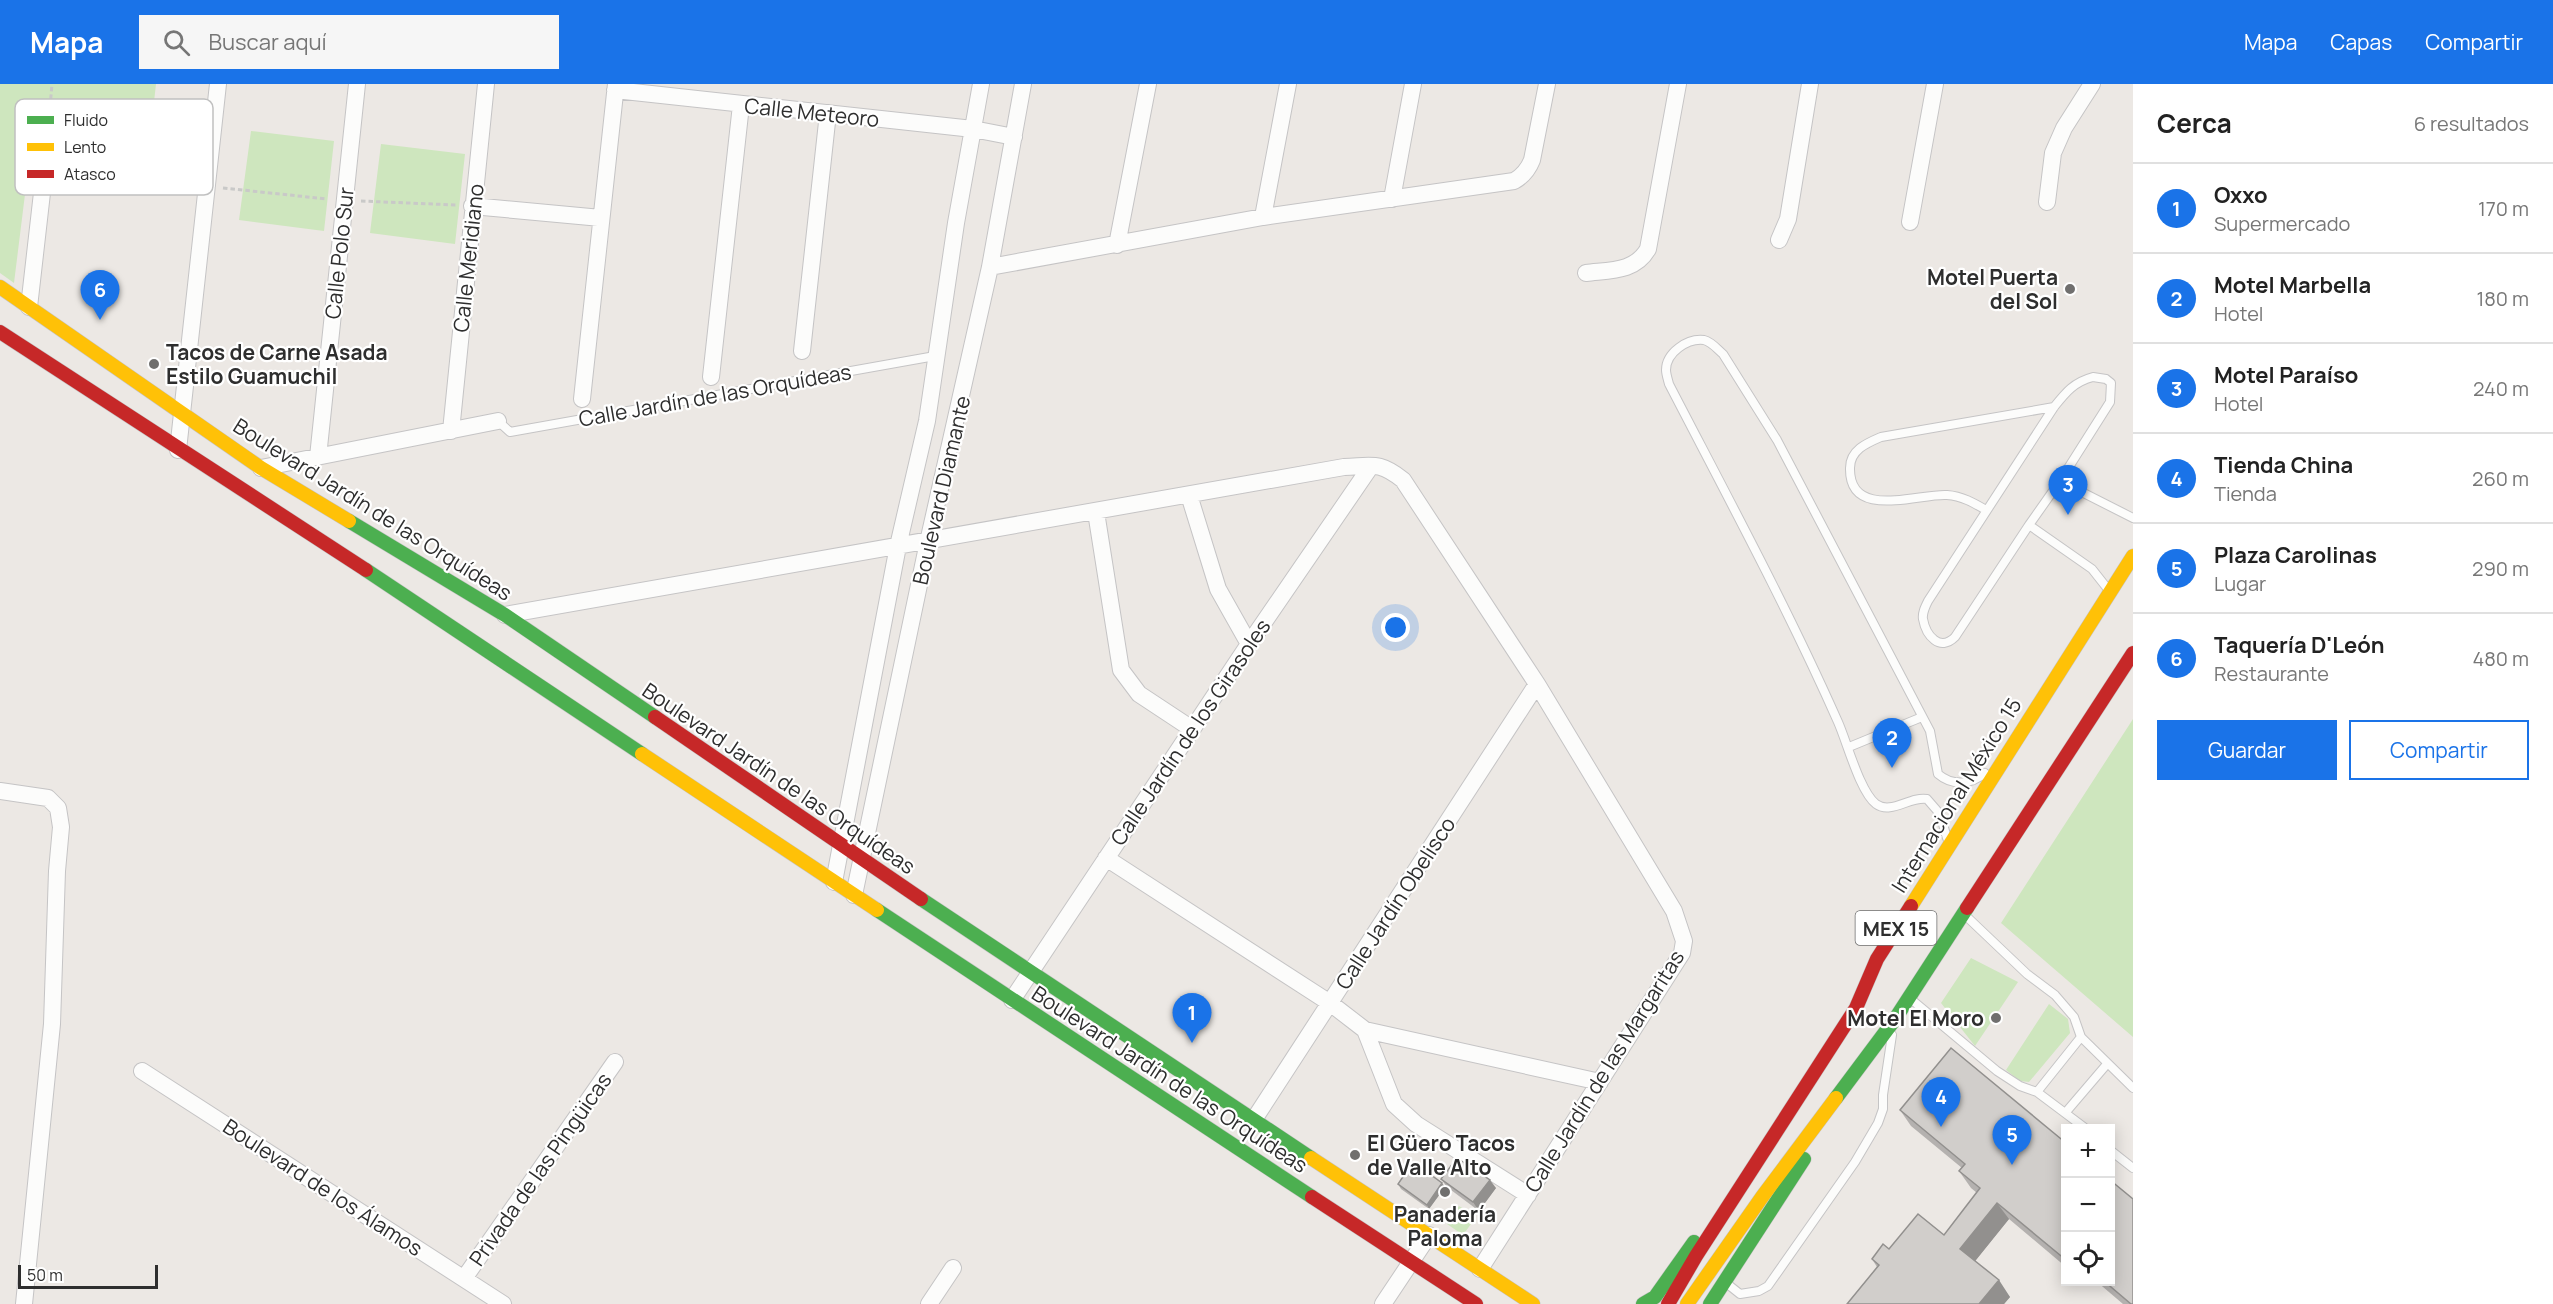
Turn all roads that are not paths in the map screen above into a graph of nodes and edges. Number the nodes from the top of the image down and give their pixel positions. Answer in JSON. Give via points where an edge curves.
{"nodes":[{"id":1,"x":218,"y":84,"type":"edge"},
{"id":2,"x":357,"y":84,"type":"edge"},
{"id":3,"x":486,"y":84,"type":"edge"},
{"id":4,"x":981,"y":84,"type":"edge"},
{"id":5,"x":1023,"y":84,"type":"edge"},
{"id":6,"x":1148,"y":84,"type":"edge"},
{"id":7,"x":1288,"y":84,"type":"edge"},
{"id":8,"x":1413,"y":84,"type":"edge"},
{"id":9,"x":1547,"y":84,"type":"edge"},
{"id":10,"x":1678,"y":84,"type":"edge"},
{"id":11,"x":1810,"y":84,"type":"edge"},
{"id":12,"x":1935,"y":84,"type":"edge"},
{"id":13,"x":2092,"y":84,"type":"edge"},
{"id":14,"x":616,"y":87,"type":"edge"},
{"id":15,"x":741,"y":105,"type":"junction"},
{"id":16,"x":828,"y":113,"type":"junction"},
{"id":17,"x":973,"y":129,"type":"junction"},
{"id":18,"x":213,"y":130,"type":"edge"},
{"id":19,"x":1014,"y":138,"type":"junction"},
{"id":20,"x":42,"y":195,"type":"edge"},
{"id":21,"x":206,"y":195,"type":"edge"},
{"id":22,"x":1392,"y":199,"type":"junction"},
{"id":23,"x":2047,"y":202,"type":"dead end"},
{"id":24,"x":472,"y":206,"type":"junction"},
{"id":25,"x":1263,"y":217,"type":"junction"},
{"id":26,"x":601,"y":218,"type":"junction"},
{"id":27,"x":1910,"y":222,"type":"dead end"},
{"id":28,"x":1779,"y":240,"type":"dead end"},
{"id":29,"x":1117,"y":245,"type":"junction"},
{"id":30,"x":990,"y":267,"type":"junction"},
{"id":31,"x":1586,"y":273,"type":"dead end"},
{"id":32,"x":0,"y":287,"type":"edge"},
{"id":33,"x":29,"y":307,"type":"junction"},
{"id":34,"x":0,"y":332,"type":"edge"},
{"id":35,"x":802,"y":351,"type":"dead end"},
{"id":36,"x":935,"y":356,"type":"junction"},
{"id":37,"x":711,"y":377,"type":"dead end"},
{"id":38,"x":582,"y":399,"type":"dead end"},
{"id":39,"x":2054,"y":407,"type":"junction"},
{"id":40,"x":182,"y":412,"type":"junction"},
{"id":41,"x":498,"y":421,"type":"joint"},
{"id":42,"x":450,"y":431,"type":"junction"},
{"id":43,"x":178,"y":450,"type":"junction"},
{"id":44,"x":318,"y":457,"type":"junction"},
{"id":45,"x":1371,"y":466,"type":"junction"},
{"id":46,"x":261,"y":468,"type":"junction"},
{"id":47,"x":2060,"y":481,"type":"junction"},
{"id":48,"x":1189,"y":495,"type":"junction"},
{"id":49,"x":1986,"y":510,"type":"junction"},
{"id":50,"x":1096,"y":512,"type":"junction"},
{"id":51,"x":2133,"y":518,"type":"edge"},
{"id":52,"x":2028,"y":525,"type":"junction"},
{"id":53,"x":928,"y":542,"type":"junction"},
{"id":54,"x":898,"y":546,"type":"junction"},
{"id":55,"x":2133,"y":556,"type":"edge"},
{"id":56,"x":2109,"y":593,"type":"junction"},
{"id":57,"x":505,"y":615,"type":"junction"},
{"id":58,"x":1249,"y":644,"type":"junction"},
{"id":59,"x":2133,"y":653,"type":"edge"},
{"id":60,"x":1537,"y":684,"type":"junction"},
{"id":61,"x":1922,"y":717,"type":"junction"},
{"id":62,"x":2027,"y":722,"type":"junction"},
{"id":63,"x":1192,"y":729,"type":"junction"},
{"id":64,"x":1849,"y":747,"type":"junction"},
{"id":65,"x":0,"y":791,"type":"edge"},
{"id":66,"x":1949,"y":844,"type":"junction"},
{"id":67,"x":839,"y":846,"type":"junction"},
{"id":68,"x":1106,"y":858,"type":"junction"},
{"id":69,"x":860,"y":860,"type":"junction"},
{"id":70,"x":834,"y":882,"type":"junction"},
{"id":71,"x":854,"y":895,"type":"junction"},
{"id":72,"x":1964,"y":914,"type":"junction"},
{"id":73,"x":1029,"y":973,"type":"junction"},
{"id":74,"x":1909,"y":998,"type":"junction"},
{"id":75,"x":1012,"y":1000,"type":"junction"},
{"id":76,"x":1330,"y":1003,"type":"junction"},
{"id":77,"x":1849,"y":1019,"type":"junction"},
{"id":78,"x":1895,"y":1019,"type":"junction"},
{"id":79,"x":1365,"y":1030,"type":"junction"},
{"id":80,"x":2081,"y":1037,"type":"junction"},
{"id":81,"x":615,"y":1062,"type":"dead end"},
{"id":82,"x":2107,"y":1064,"type":"junction"},
{"id":83,"x":142,"y":1071,"type":"dead end"},
{"id":84,"x":1600,"y":1082,"type":"junction"},
{"id":85,"x":2133,"y":1088,"type":"edge"},
{"id":86,"x":2037,"y":1092,"type":"junction"},
{"id":87,"x":2066,"y":1113,"type":"junction"},
{"id":88,"x":1253,"y":1121,"type":"junction"},
{"id":89,"x":2080,"y":1124,"type":"edge"},
{"id":90,"x":2115,"y":1154,"type":"edge"},
{"id":91,"x":2133,"y":1168,"type":"edge"},
{"id":92,"x":1528,"y":1195,"type":"junction"},
{"id":93,"x":1429,"y":1235,"type":"junction"},
{"id":94,"x":1412,"y":1262,"type":"junction"},
{"id":95,"x":953,"y":1268,"type":"dead end"},
{"id":96,"x":1480,"y":1269,"type":"junction"},
{"id":97,"x":465,"y":1277,"type":"junction"},
{"id":98,"x":1725,"y":1282,"type":"junction"},
{"id":99,"x":1649,"y":1302,"type":"edge"},
{"id":100,"x":501,"y":1303,"type":"edge"},
{"id":101,"x":24,"y":1304,"type":"edge"},
{"id":102,"x":928,"y":1304,"type":"edge"},
{"id":103,"x":1383,"y":1304,"type":"edge"},
{"id":104,"x":1476,"y":1304,"type":"edge"},
{"id":105,"x":1533,"y":1304,"type":"edge"},
{"id":106,"x":1668,"y":1304,"type":"edge"},
{"id":107,"x":1687,"y":1304,"type":"edge"},
{"id":108,"x":1710,"y":1304,"type":"edge"}],
"edges":[{"from":1,"to":18,"type":"street"},
{"from":2,"to":44,"type":"street","name":"Calle Polo Sur"},
{"from":3,"to":24,"type":"street","name":"Calle Meridiano"},
{"from":4,"to":17,"type":"street","name":"Boulevard Diamante"},
{"from":5,"to":19,"type":"street","name":"Boulevard Diamante"},
{"from":6,"to":29,"type":"street"},
{"from":7,"to":25,"type":"street"},
{"from":8,"to":22,"type":"street"},
{"from":9,"to":22,"type":"street","via":[[1532,159],[1521,177],[1505,183]]},
{"from":10,"to":31,"type":"street","via":[[1648,249],[1643,258],[1627,268]]},
{"from":11,"to":28,"type":"street","via":[[1788,219]]},
{"from":12,"to":27,"type":"street"},
{"from":13,"to":23,"type":"street","via":[[2053,153]]},
{"from":14,"to":15,"type":"street","name":"Calle Meteoro"},
{"from":14,"to":26,"type":"street"},
{"from":15,"to":16,"type":"street","name":"Calle Meteoro"},
{"from":15,"to":37,"type":"street"},
{"from":16,"to":17,"type":"street","name":"Calle Meteoro"},
{"from":16,"to":35,"type":"street"},
{"from":17,"to":19,"type":"street","name":"Calle Meteoro"},
{"from":17,"to":36,"type":"street","name":"Boulevard Diamante"},
{"from":19,"to":30,"type":"street","name":"Boulevard Diamante"},
{"from":20,"to":33,"type":"street"},
{"from":21,"to":40,"type":"street"},
{"from":22,"to":25,"type":"street"},
{"from":24,"to":26,"type":"street"},
{"from":24,"to":42,"type":"street","name":"Calle Meridiano"},
{"from":25,"to":29,"type":"street"},
{"from":26,"to":38,"type":"street"},
{"from":29,"to":30,"type":"street"},
{"from":30,"to":53,"type":"street","name":"Boulevard Diamante"},
{"from":32,"to":33,"type":"street","name":"Boulevard Jardín de las Orquídeas"},
{"from":33,"to":40,"type":"street","name":"Boulevard Jardín de las Orquídeas"},
{"from":34,"to":43,"type":"street","name":"Boulevard Jardín de las Orquídeas"},
{"from":36,"to":41,"type":"lane","name":"Calle Jardín de las Orquídeas","via":[[510,432]]},
{"from":36,"to":54,"type":"street","name":"Boulevard Diamante","via":[[927,421]]},
{"from":39,"to":47,"type":"lane","via":[[2077,382],[2093,377],[2111,383],[2110,402]]},
{"from":39,"to":49,"type":"lane"},
{"from":39,"to":49,"type":"lane","via":[[1881,437],[1856,451],[1850,462],[1850,476],[1865,496],[1896,501],[1945,494],[1969,500]]},
{"from":40,"to":43,"type":"street"},
{"from":40,"to":46,"type":"street","name":"Boulevard Jardín de las Orquídeas"},
{"from":41,"to":42,"type":"street"},
{"from":42,"to":44,"type":"street"},
{"from":43,"to":70,"type":"street","name":"Boulevard Jardín de las Orquídeas","via":[[308,532]]},
{"from":44,"to":46,"type":"street"},
{"from":45,"to":48,"type":"street","via":[[1344,467]]},
{"from":45,"to":58,"type":"street","name":"Calle Jardín de los Girasoles"},
{"from":45,"to":60,"type":"street","name":"Calle Jardín de las Margaritas","via":[[1383,466],[1404,480]]},
{"from":46,"to":57,"type":"street","name":"Boulevard Jardín de las Orquídeas"},
{"from":47,"to":51,"type":"lane"},
{"from":47,"to":52,"type":"lane"},
{"from":48,"to":50,"type":"street"},
{"from":48,"to":58,"type":"street","via":[[1218,589]]},
{"from":49,"to":52,"type":"lane","via":[[1923,611],[1926,627],[1941,645],[1954,637]]},
{"from":50,"to":53,"type":"street"},
{"from":50,"to":63,"type":"street","via":[[1121,670],[1138,694]]},
{"from":52,"to":56,"type":"lane","via":[[2092,569]]},
{"from":53,"to":54,"type":"street"},
{"from":53,"to":69,"type":"street","name":"Boulevard Diamante"},
{"from":54,"to":57,"type":"street"},
{"from":54,"to":67,"type":"street","name":"Boulevard Diamante"},
{"from":55,"to":56,"type":"street","name":"Internacional México 15","number":"MEX 15"},
{"from":56,"to":62,"type":"street","name":"Internacional México 15","number":"MEX 15"},
{"from":57,"to":67,"type":"street","name":"Boulevard Jardín de las Orquídeas"},
{"from":58,"to":63,"type":"street","name":"Calle Jardín de los Girasoles"},
{"from":59,"to":72,"type":"street","number":"MEX 15"},
{"from":60,"to":76,"type":"street","name":"Calle Jardín Obelisco"},
{"from":60,"to":84,"type":"street","name":"Calle Jardín de las Margaritas","via":[[1674,911],[1684,940],[1682,953]]},
{"from":61,"to":62,"type":"lane","via":[[1932,739],[1938,774],[1957,783],[1968,783],[1983,775],[2004,744]]},
{"from":61,"to":64,"type":"lane"},
{"from":61,"to":64,"type":"lane","via":[[1777,440],[1723,354],[1703,340],[1690,342],[1670,357],[1666,369],[1669,384]]},
{"from":62,"to":66,"type":"street","name":"Internacional México 15","number":"MEX 15"},
{"from":63,"to":68,"type":"street","name":"Calle Jardín de los Girasoles"},
{"from":64,"to":66,"type":"lane","via":[[1862,786],[1877,805],[1887,808],[1919,797],[1927,799],[1940,814]]},
{"from":65,"to":101,"type":"street","via":[[39,795],[54,802],[61,827],[52,1024]]},
{"from":66,"to":77,"type":"street","name":"Internacional México 15","number":"MEX 15","via":[[1877,959]]},
{"from":67,"to":69,"type":"street","name":"Boulevard Jardín de las Orquídeas"},
{"from":67,"to":70,"type":"street","name":"Boulevard Diamante"},
{"from":68,"to":73,"type":"street","name":"Calle Jardín de los Girasoles"},
{"from":68,"to":76,"type":"street"},
{"from":69,"to":71,"type":"street","name":"Boulevard Diamante"},
{"from":69,"to":73,"type":"street","name":"Boulevard Jardín de las Orquídeas"},
{"from":70,"to":71,"type":"street","name":"Boulevard Jardín de las Orquídeas"},
{"from":71,"to":75,"type":"street","name":"Boulevard Jardín de las Orquídeas"},
{"from":72,"to":74,"type":"street","number":"MEX 15"},
{"from":72,"to":80,"type":"lane","via":[[2055,995],[2074,1017]]},
{"from":73,"to":75,"type":"street","name":"Calle Jardín de los Girasoles"},
{"from":73,"to":88,"type":"street","name":"Boulevard Jardín de las Orquídeas"},
{"from":74,"to":78,"type":"street","number":"MEX 15"},
{"from":74,"to":86,"type":"lane","via":[[1997,1071]]},
{"from":75,"to":94,"type":"street","name":"Boulevard Jardín de las Orquídeas"},
{"from":76,"to":79,"type":"street"},
{"from":76,"to":88,"type":"street","name":"Calle Jardín Obelisco"},
{"from":77,"to":99,"type":"street"},
{"from":77,"to":106,"type":"street","name":"Internacional México 15","number":"MEX 15"},
{"from":78,"to":98,"type":"street"},
{"from":78,"to":98,"type":"lane","via":[[1883,1109],[1861,1152],[1768,1286],[1740,1294]]},
{"from":78,"to":107,"type":"street","number":"MEX 15"},
{"from":79,"to":84,"type":"street"},
{"from":79,"to":92,"type":"street","via":[[1394,1104],[1416,1124]]},
{"from":80,"to":82,"type":"lane"},
{"from":80,"to":86,"type":"lane"},
{"from":81,"to":97,"type":"street","name":"Privada de las Pingüicas"},
{"from":82,"to":85,"type":"lane"},
{"from":82,"to":87,"type":"lane"},
{"from":83,"to":97,"type":"street","name":"Boulevard de los Álamos"},
{"from":84,"to":92,"type":"street","name":"Calle Jardín de las Margaritas"},
{"from":86,"to":87,"type":"lane"},
{"from":87,"to":89,"type":"lane"},
{"from":88,"to":93,"type":"street","name":"Boulevard Jardín de las Orquídeas"},
{"from":90,"to":91,"type":"lane"},
{"from":92,"to":96,"type":"street","name":"Calle Jardín de las Margaritas"},
{"from":93,"to":94,"type":"street"},
{"from":93,"to":96,"type":"street","name":"Boulevard Jardín de las Orquídeas"},
{"from":94,"to":103,"type":"street"},
{"from":94,"to":104,"type":"street","name":"Boulevard Jardín de las Orquídeas"},
{"from":95,"to":102,"type":"street"},
{"from":96,"to":105,"type":"street","name":"Boulevard Jardín de las Orquídeas"},
{"from":97,"to":100,"type":"street","name":"Boulevard de los Álamos"},
{"from":98,"to":108,"type":"street"}]}
